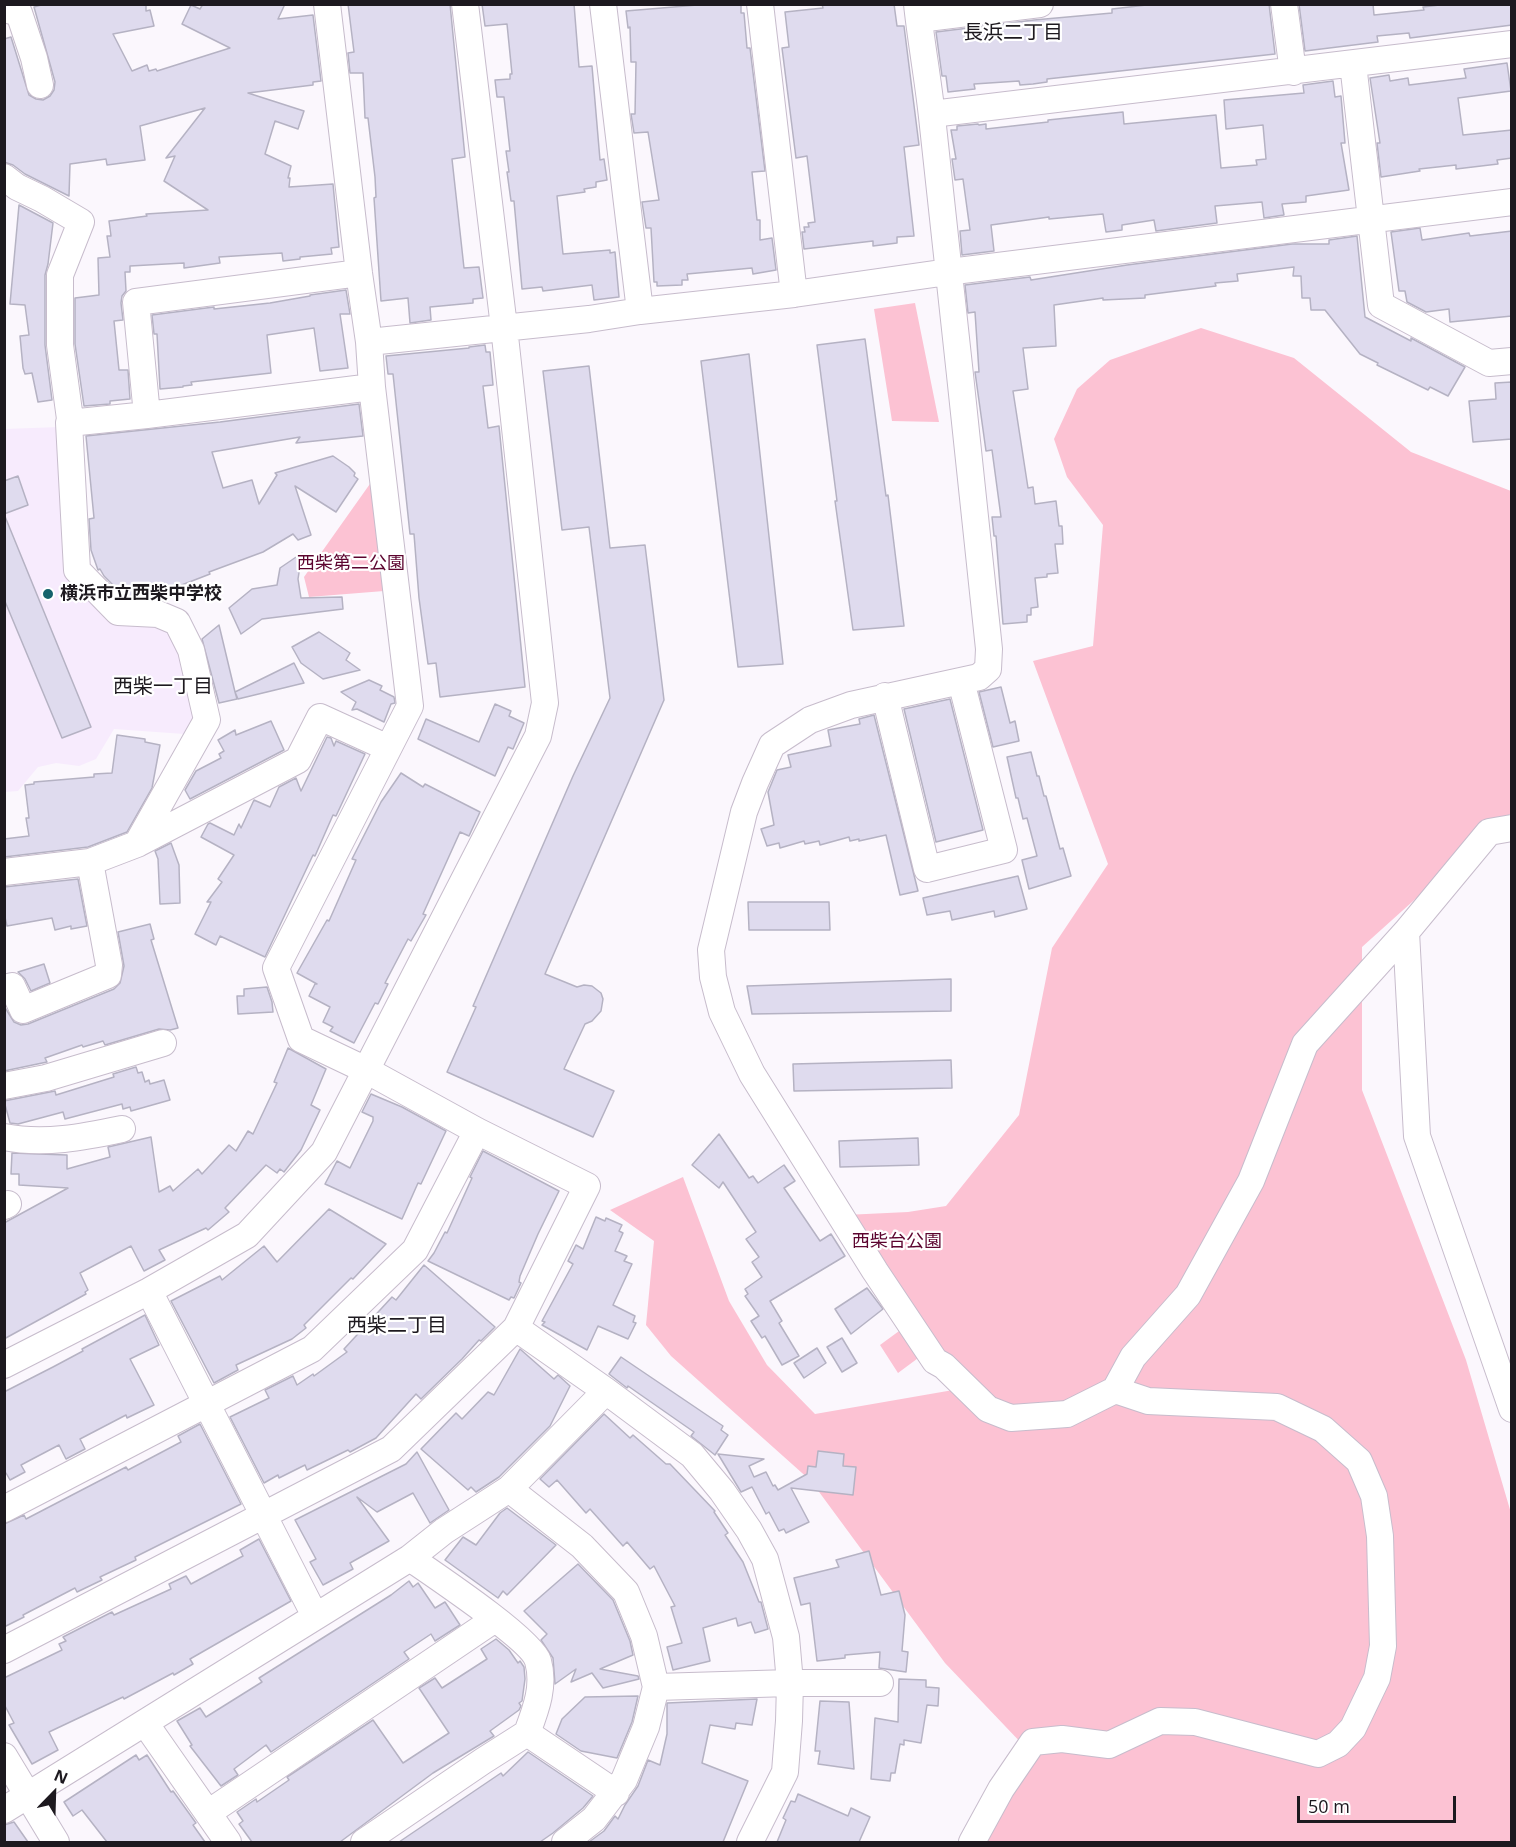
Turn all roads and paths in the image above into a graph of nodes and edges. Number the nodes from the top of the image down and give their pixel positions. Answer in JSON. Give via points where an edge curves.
{"nodes":[{"id":1,"x":327,"y":4,"type":"edge"},
{"id":2,"x":465,"y":4,"type":"edge"},
{"id":3,"x":603,"y":4,"type":"edge"},
{"id":4,"x":760,"y":4,"type":"edge"},
{"id":5,"x":1040,"y":4,"type":"edge"},
{"id":6,"x":1284,"y":4,"type":"edge"},
{"id":7,"x":4,"y":9,"type":"edge"},
{"id":8,"x":918,"y":12,"type":"edge"},
{"id":9,"x":1512,"y":44,"type":"edge"},
{"id":10,"x":1353,"y":64,"type":"junction"},
{"id":11,"x":1293,"y":72,"type":"junction"},
{"id":12,"x":40,"y":85,"type":"dead end"},
{"id":13,"x":932,"y":114,"type":"junction"},
{"id":14,"x":4,"y":177,"type":"edge"},
{"id":15,"x":1512,"y":202,"type":"edge"},
{"id":16,"x":1371,"y":219,"type":"junction"},
{"id":17,"x":948,"y":272,"type":"junction"},
{"id":18,"x":358,"y":273,"type":"junction"},
{"id":19,"x":794,"y":294,"type":"junction"},
{"id":20,"x":640,"y":311,"type":"junction"},
{"id":21,"x":504,"y":327,"type":"junction"},
{"id":22,"x":369,"y":342,"type":"junction"},
{"id":23,"x":1512,"y":361,"type":"edge"},
{"id":24,"x":372,"y":387,"type":"junction"},
{"id":25,"x":147,"y":415,"type":"junction"},
{"id":26,"x":69,"y":423,"type":"junction"},
{"id":27,"x":961,"y":681,"type":"junction"},
{"id":28,"x":885,"y":696,"type":"junction"},
{"id":29,"x":388,"y":748,"type":"junction"},
{"id":30,"x":1512,"y":828,"type":"edge"},
{"id":31,"x":137,"y":844,"type":"junction"},
{"id":32,"x":90,"y":862,"type":"junction"},
{"id":33,"x":4,"y":872,"type":"edge"},
{"id":34,"x":1406,"y":932,"type":"junction"},
{"id":35,"x":4,"y":988,"type":"edge"},
{"id":36,"x":163,"y":1043,"type":"dead end"},
{"id":37,"x":366,"y":1070,"type":"junction"},
{"id":38,"x":4,"y":1086,"type":"edge"},
{"id":39,"x":122,"y":1129,"type":"dead end"},
{"id":40,"x":477,"y":1131,"type":"junction"},
{"id":41,"x":4,"y":1137,"type":"edge"},
{"id":42,"x":149,"y":1291,"type":"junction"},
{"id":43,"x":516,"y":1328,"type":"junction"},
{"id":44,"x":4,"y":1365,"type":"edge"},
{"id":45,"x":1115,"y":1390,"type":"junction"},
{"id":46,"x":606,"y":1391,"type":"junction"},
{"id":47,"x":208,"y":1404,"type":"junction"},
{"id":48,"x":1512,"y":1409,"type":"edge"},
{"id":49,"x":509,"y":1489,"type":"junction"},
{"id":50,"x":4,"y":1509,"type":"edge"},
{"id":51,"x":264,"y":1516,"type":"junction"},
{"id":52,"x":410,"y":1558,"type":"junction"},
{"id":53,"x":315,"y":1616,"type":"junction"},
{"id":54,"x":495,"y":1619,"type":"junction"},
{"id":55,"x":4,"y":1650,"type":"edge"},
{"id":56,"x":790,"y":1683,"type":"junction"},
{"id":57,"x":880,"y":1683,"type":"dead end"},
{"id":58,"x":656,"y":1687,"type":"junction"},
{"id":59,"x":145,"y":1723,"type":"junction"},
{"id":60,"x":527,"y":1732,"type":"junction"},
{"id":61,"x":4,"y":1756,"type":"edge"},
{"id":62,"x":616,"y":1793,"type":"junction"},
{"id":63,"x":27,"y":1796,"type":"junction"},
{"id":64,"x":4,"y":1810,"type":"edge"},
{"id":65,"x":208,"y":1814,"type":"junction"},
{"id":66,"x":56,"y":1842,"type":"edge"},
{"id":67,"x":228,"y":1842,"type":"edge"},
{"id":68,"x":364,"y":1842,"type":"edge"},
{"id":69,"x":564,"y":1842,"type":"edge"},
{"id":70,"x":750,"y":1842,"type":"edge"},
{"id":71,"x":972,"y":1842,"type":"edge"}],
"edges":[{"from":1,"to":18,"type":"street"},
{"from":2,"to":21,"type":"street"},
{"from":3,"to":20,"type":"street"},
{"from":4,"to":19,"type":"street"},
{"from":5,"to":8,"type":"street"},
{"from":6,"to":11,"type":"street"},
{"from":7,"to":12,"type":"street","via":[[19,14]]},
{"from":8,"to":13,"type":"street"},
{"from":9,"to":10,"type":"street"},
{"from":10,"to":11,"type":"street"},
{"from":10,"to":16,"type":"street"},
{"from":11,"to":13,"type":"street"},
{"from":13,"to":17,"type":"street"},
{"from":14,"to":26,"type":"street","via":[[81,222],[60,275],[60,345]]},
{"from":15,"to":16,"type":"street"},
{"from":16,"to":17,"type":"street"},
{"from":16,"to":23,"type":"street","via":[[1381,305],[1489,363]]},
{"from":17,"to":19,"type":"street"},
{"from":17,"to":27,"type":"street","via":[[989,649],[988,669],[979,677]]},
{"from":18,"to":22,"type":"street"},
{"from":18,"to":25,"type":"street","via":[[136,302]]},
{"from":19,"to":20,"type":"street"},
{"from":20,"to":21,"type":"street"},
{"from":21,"to":22,"type":"street"},
{"from":21,"to":37,"type":"street","via":[[545,702],[538,736]]},
{"from":22,"to":24,"type":"street"},
{"from":24,"to":25,"type":"street"},
{"from":24,"to":29,"type":"street","via":[[410,706]]},
{"from":25,"to":26,"type":"street"},
{"from":26,"to":31,"type":"street","via":[[76,570],[118,612],[158,614],[177,622],[190,650],[207,720]]},
{"from":27,"to":28,"type":"street"},
{"from":27,"to":28,"type":"street","via":[[1012,848],[927,869]]},
{"from":28,"to":45,"type":"street","via":[[810,720],[772,745],[744,812],[711,950],[722,1012],[752,1074],[936,1361],[988,1409],[1011,1418],[1066,1414]]},
{"from":29,"to":31,"type":"street","via":[[320,717],[298,760]]},
{"from":29,"to":37,"type":"street","via":[[276,968],[301,1039]]},
{"from":30,"to":34,"type":"street","via":[[1489,832]]},
{"from":31,"to":32,"type":"street"},
{"from":32,"to":33,"type":"street"},
{"from":32,"to":35,"type":"street","via":[[108,975],[23,1010],[12,986]]},
{"from":34,"to":45,"type":"street","via":[[1305,1044],[1251,1181],[1188,1295],[1133,1358]]},
{"from":34,"to":48,"type":"street","via":[[1417,1136]]},
{"from":36,"to":38,"type":"street","via":[[46,1078]]},
{"from":37,"to":40,"type":"street"},
{"from":37,"to":42,"type":"street","via":[[324,1152],[247,1235]]},
{"from":39,"to":41,"type":"street","via":[[78,1138],[23,1141]]},
{"from":40,"to":43,"type":"street","via":[[587,1186]]},
{"from":40,"to":47,"type":"street","via":[[415,1250],[312,1350]]},
{"from":42,"to":44,"type":"street"},
{"from":42,"to":47,"type":"street"},
{"from":43,"to":46,"type":"street"},
{"from":43,"to":51,"type":"street","via":[[391,1449]]},
{"from":45,"to":71,"type":"street","via":[[1148,1401],[1277,1407],[1323,1429],[1359,1461],[1374,1496],[1380,1536],[1383,1646],[1377,1678],[1353,1728],[1338,1744],[1318,1754],[1195,1722],[1160,1721],[1109,1745],[1062,1739],[1032,1742]]},
{"from":46,"to":49,"type":"street"},
{"from":46,"to":56,"type":"street","via":[[692,1455],[749,1530],[765,1559],[786,1637]]},
{"from":47,"to":50,"type":"street"},
{"from":47,"to":51,"type":"street"},
{"from":49,"to":52,"type":"street"},
{"from":49,"to":58,"type":"street","via":[[582,1546],[627,1592],[644,1636]]},
{"from":51,"to":53,"type":"street"},
{"from":51,"to":55,"type":"street"},
{"from":52,"to":53,"type":"street"},
{"from":52,"to":54,"type":"street"},
{"from":53,"to":59,"type":"street"},
{"from":54,"to":60,"type":"street","via":[[538,1659],[542,1687]]},
{"from":54,"to":65,"type":"street"},
{"from":56,"to":57,"type":"street"},
{"from":56,"to":58,"type":"street"},
{"from":56,"to":70,"type":"street","via":[[785,1772]]},
{"from":58,"to":62,"type":"street","via":[[646,1727]]},
{"from":59,"to":63,"type":"street"},
{"from":59,"to":65,"type":"street"},
{"from":60,"to":62,"type":"street"},
{"from":60,"to":68,"type":"street"},
{"from":61,"to":63,"type":"street"},
{"from":62,"to":69,"type":"street","via":[[594,1819]]},
{"from":63,"to":64,"type":"street"},
{"from":63,"to":66,"type":"street"},
{"from":65,"to":67,"type":"street"}]}
